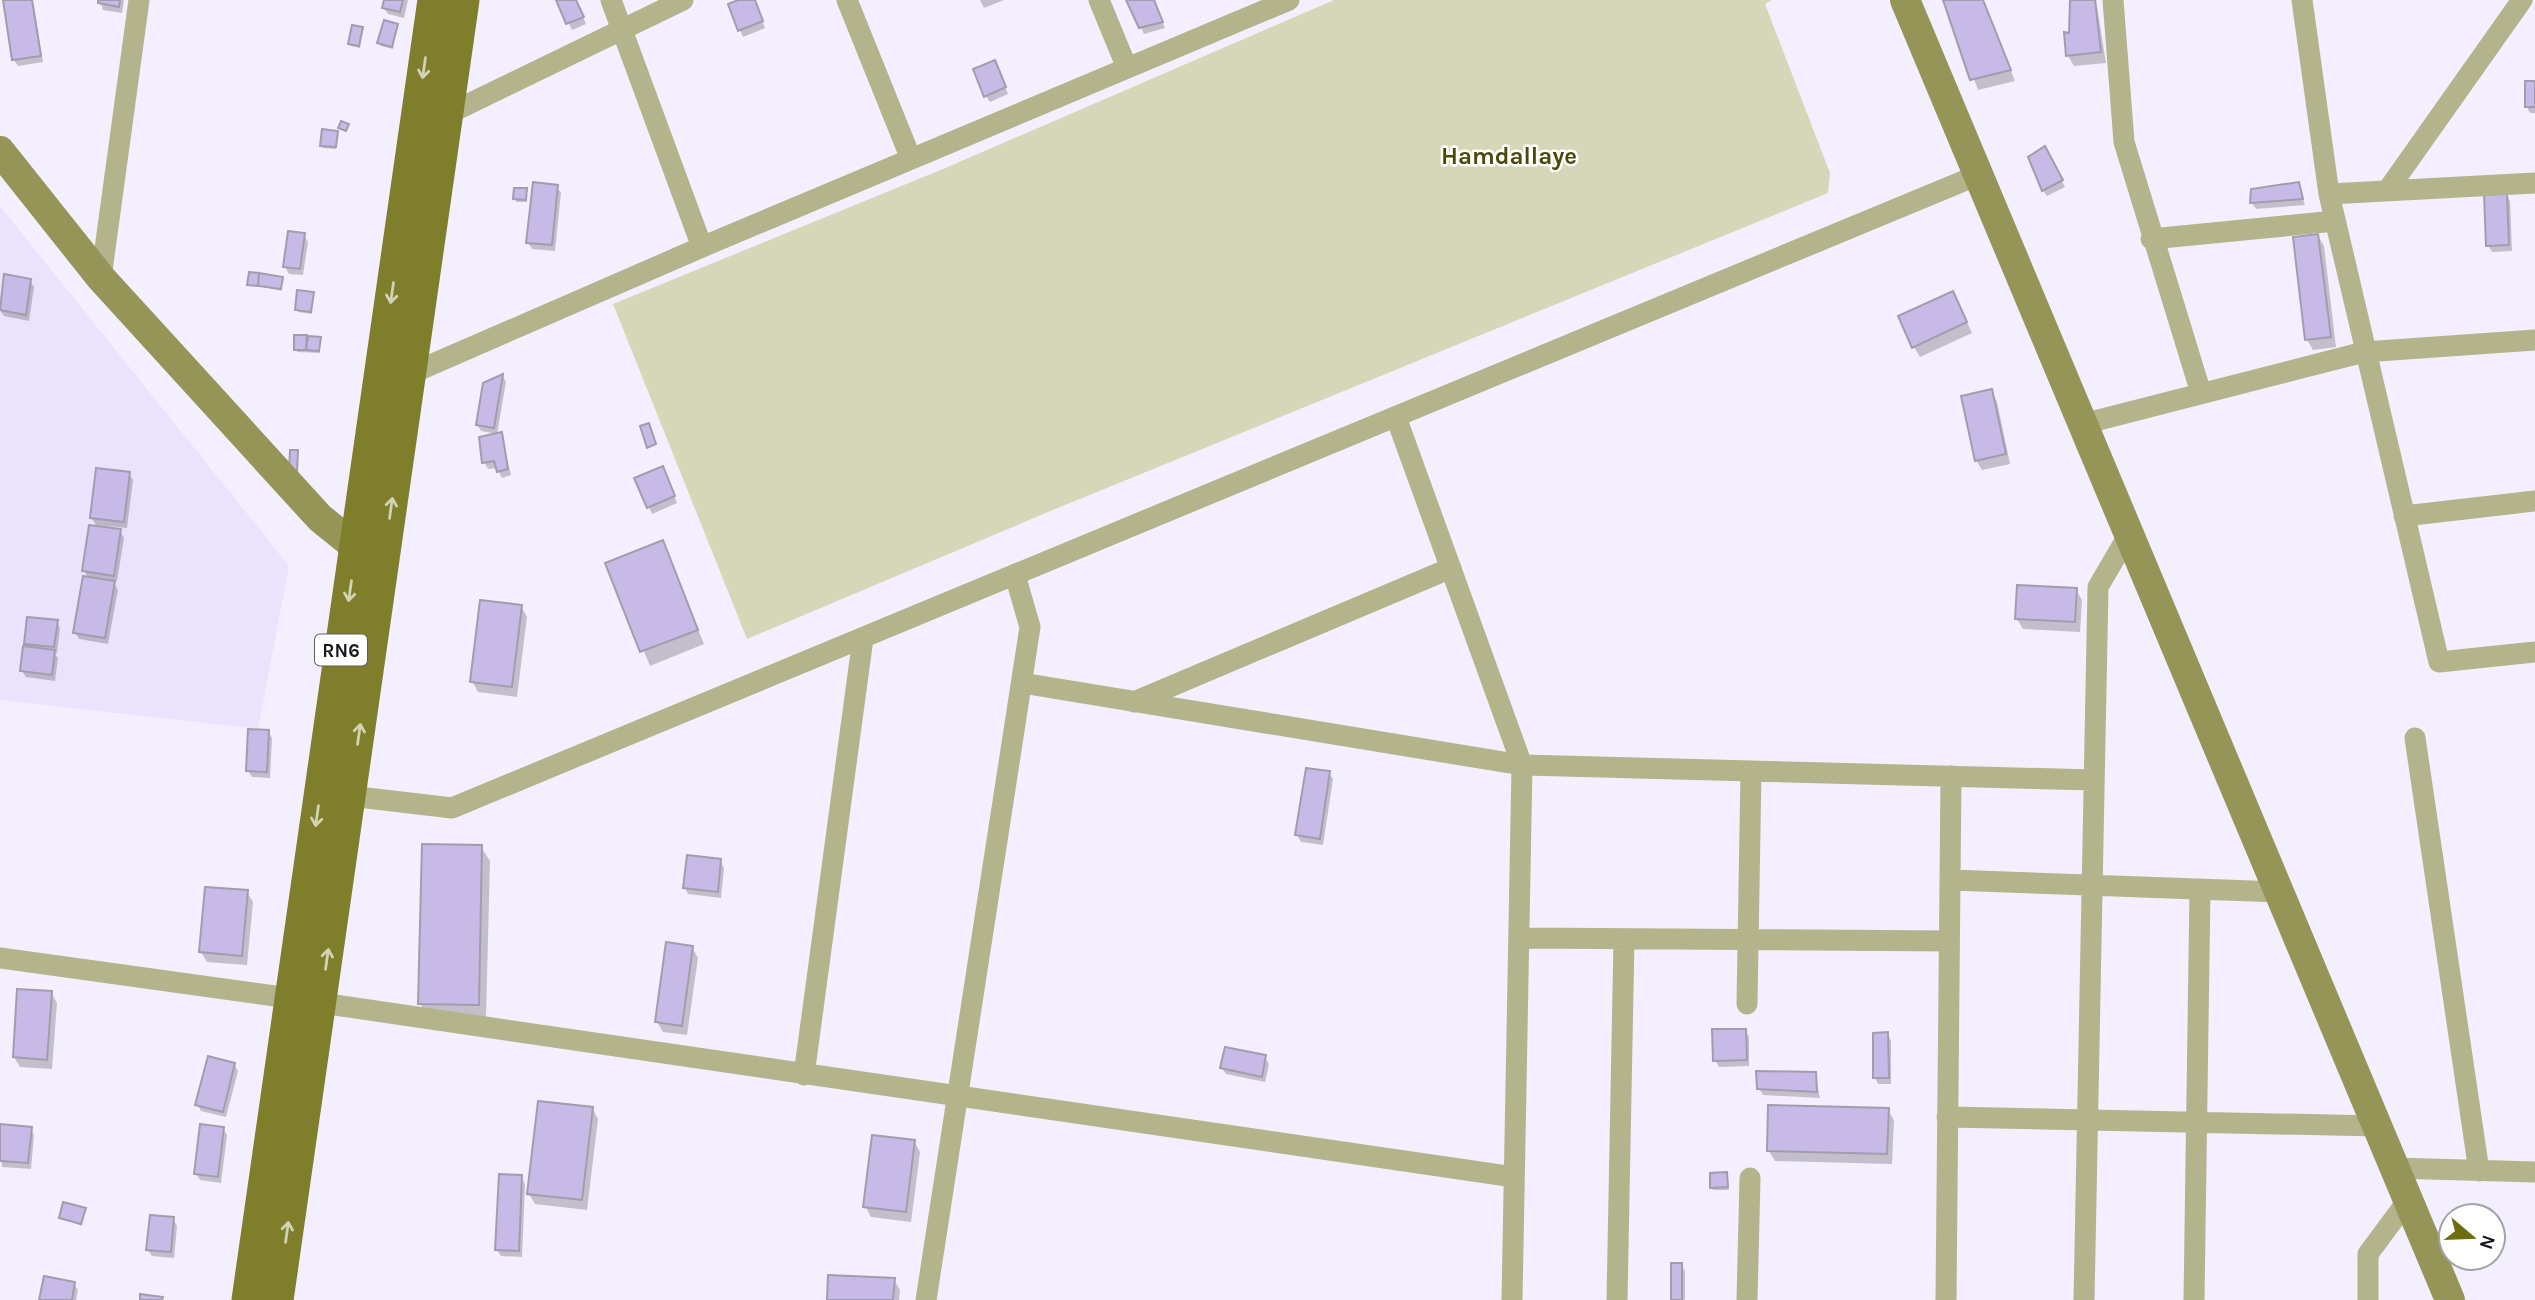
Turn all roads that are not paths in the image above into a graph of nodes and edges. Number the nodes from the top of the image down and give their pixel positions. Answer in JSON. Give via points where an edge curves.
{"nodes":[{"id":1,"x":139,"y":0,"type":"edge"},
{"id":2,"x":434,"y":0,"type":"edge"},
{"id":3,"x":463,"y":0,"type":"edge"},
{"id":4,"x":611,"y":0,"type":"edge"},
{"id":5,"x":683,"y":0,"type":"edge"},
{"id":6,"x":847,"y":0,"type":"edge"},
{"id":7,"x":1099,"y":0,"type":"edge"},
{"id":8,"x":1289,"y":0,"type":"edge"},
{"id":9,"x":1905,"y":0,"type":"edge"},
{"id":10,"x":2113,"y":0,"type":"edge"},
{"id":11,"x":2302,"y":0,"type":"edge"},
{"id":12,"x":2522,"y":0,"type":"edge"},
{"id":13,"x":621,"y":27,"type":"junction"},
{"id":14,"x":1127,"y":68,"type":"junction"},
{"id":15,"x":446,"y":115,"type":"junction"},
{"id":16,"x":0,"y":151,"type":"edge"},
{"id":17,"x":911,"y":159,"type":"junction"},
{"id":18,"x":1978,"y":175,"type":"junction"},
{"id":19,"x":2535,"y":183,"type":"edge"},
{"id":20,"x":2387,"y":191,"type":"junction"},
{"id":21,"x":2329,"y":194,"type":"junction"},
{"id":22,"x":2335,"y":220,"type":"junction"},
{"id":23,"x":2151,"y":239,"type":"junction"},
{"id":24,"x":702,"y":247,"type":"junction"},
{"id":25,"x":101,"y":278,"type":"junction"},
{"id":26,"x":2535,"y":341,"type":"edge"},
{"id":27,"x":2364,"y":352,"type":"junction"},
{"id":28,"x":410,"y":374,"type":"junction"},
{"id":29,"x":2201,"y":393,"type":"junction"},
{"id":30,"x":1396,"y":417,"type":"junction"},
{"id":31,"x":2082,"y":424,"type":"junction"},
{"id":32,"x":2535,"y":501,"type":"edge"},
{"id":33,"x":2404,"y":516,"type":"junction"},
{"id":34,"x":2129,"y":534,"type":"junction"},
{"id":35,"x":371,"y":550,"type":"junction"},
{"id":36,"x":1451,"y":568,"type":"junction"},
{"id":37,"x":1015,"y":575,"type":"junction"},
{"id":38,"x":863,"y":638,"type":"junction"},
{"id":39,"x":2535,"y":652,"type":"edge"},
{"id":40,"x":1022,"y":683,"type":"junction"},
{"id":41,"x":1134,"y":702,"type":"junction"},
{"id":42,"x":2416,"y":738,"type":"dead end"},
{"id":43,"x":1522,"y":765,"type":"junction"},
{"id":44,"x":1751,"y":771,"type":"junction"},
{"id":45,"x":1951,"y":776,"type":"junction"},
{"id":46,"x":2094,"y":780,"type":"junction"},
{"id":47,"x":350,"y":796,"type":"junction"},
{"id":48,"x":1950,"y":880,"type":"junction"},
{"id":49,"x":2092,"y":885,"type":"junction"},
{"id":50,"x":2200,"y":888,"type":"junction"},
{"id":51,"x":2278,"y":892,"type":"junction"},
{"id":52,"x":1519,"y":938,"type":"junction"},
{"id":53,"x":1624,"y":939,"type":"junction"},
{"id":54,"x":1748,"y":940,"type":"junction"},
{"id":55,"x":1949,"y":941,"type":"junction"},
{"id":56,"x":0,"y":958,"type":"edge"},
{"id":57,"x":306,"y":1000,"type":"junction"},
{"id":58,"x":1747,"y":1004,"type":"dead end"},
{"id":59,"x":804,"y":1075,"type":"junction"},
{"id":60,"x":958,"y":1098,"type":"junction"},
{"id":61,"x":1947,"y":1117,"type":"junction"},
{"id":62,"x":2088,"y":1120,"type":"junction"},
{"id":63,"x":2196,"y":1122,"type":"junction"},
{"id":64,"x":2377,"y":1126,"type":"junction"},
{"id":65,"x":2394,"y":1168,"type":"junction"},
{"id":66,"x":2479,"y":1171,"type":"junction"},
{"id":67,"x":2535,"y":1172,"type":"edge"},
{"id":68,"x":1514,"y":1177,"type":"junction"},
{"id":69,"x":1749,"y":1178,"type":"dead end"},
{"id":70,"x":2408,"y":1200,"type":"junction"},
{"id":71,"x":248,"y":1300,"type":"edge"},
{"id":72,"x":277,"y":1300,"type":"edge"},
{"id":73,"x":926,"y":1300,"type":"edge"},
{"id":74,"x":1512,"y":1300,"type":"edge"},
{"id":75,"x":1617,"y":1300,"type":"edge"},
{"id":76,"x":1747,"y":1300,"type":"edge"},
{"id":77,"x":1946,"y":1300,"type":"edge"},
{"id":78,"x":2084,"y":1300,"type":"edge"},
{"id":79,"x":2194,"y":1300,"type":"edge"},
{"id":80,"x":2368,"y":1300,"type":"edge"},
{"id":81,"x":2450,"y":1300,"type":"edge"}],
"edges":[{"from":1,"to":25,"type":"street"},
{"from":2,"to":35,"type":"main road","number":"RN6","one_way":true},
{"from":3,"to":15,"type":"main road","number":"RN6"},
{"from":4,"to":13,"type":"street"},
{"from":5,"to":13,"type":"street"},
{"from":6,"to":17,"type":"street"},
{"from":7,"to":14,"type":"street"},
{"from":8,"to":14,"type":"street"},
{"from":9,"to":18,"type":"main road"},
{"from":10,"to":23,"type":"street","via":[[2124,142]]},
{"from":11,"to":21,"type":"street"},
{"from":12,"to":20,"type":"street"},
{"from":13,"to":15,"type":"street"},
{"from":13,"to":24,"type":"street"},
{"from":14,"to":17,"type":"street"},
{"from":15,"to":28,"type":"main road","number":"RN6"},
{"from":16,"to":25,"type":"main road"},
{"from":17,"to":24,"type":"street"},
{"from":18,"to":30,"type":"street"},
{"from":18,"to":31,"type":"main road"},
{"from":19,"to":20,"type":"street"},
{"from":20,"to":21,"type":"street"},
{"from":21,"to":22,"type":"street"},
{"from":22,"to":23,"type":"street"},
{"from":22,"to":27,"type":"street"},
{"from":23,"to":29,"type":"street"},
{"from":24,"to":28,"type":"street"},
{"from":25,"to":35,"type":"main road","via":[[320,518]]},
{"from":26,"to":27,"type":"street"},
{"from":27,"to":29,"type":"street"},
{"from":27,"to":33,"type":"street"},
{"from":35,"to":28,"type":"main road","number":"RN6","one_way":true},
{"from":29,"to":31,"type":"street"},
{"from":30,"to":36,"type":"street"},
{"from":30,"to":37,"type":"street"},
{"from":31,"to":34,"type":"main road"},
{"from":32,"to":33,"type":"street"},
{"from":33,"to":39,"type":"street","via":[[2439,662]]},
{"from":34,"to":46,"type":"street","via":[[2098,587]]},
{"from":34,"to":51,"type":"main road"},
{"from":47,"to":35,"type":"main road","number":"RN6","one_way":true},
{"from":35,"to":57,"type":"main road","number":"RN6","one_way":true},
{"from":36,"to":41,"type":"street"},
{"from":36,"to":43,"type":"street"},
{"from":37,"to":38,"type":"street"},
{"from":37,"to":40,"type":"street","via":[[1030,627]]},
{"from":38,"to":47,"type":"street","via":[[452,808]]},
{"from":38,"to":59,"type":"street"},
{"from":40,"to":41,"type":"street"},
{"from":40,"to":60,"type":"street"},
{"from":41,"to":43,"type":"street"},
{"from":42,"to":66,"type":"street"},
{"from":43,"to":44,"type":"street"},
{"from":43,"to":52,"type":"street"},
{"from":44,"to":45,"type":"street"},
{"from":44,"to":54,"type":"street"},
{"from":45,"to":46,"type":"street"},
{"from":45,"to":48,"type":"street"},
{"from":46,"to":49,"type":"street"},
{"from":57,"to":47,"type":"main road","number":"RN6","one_way":true},
{"from":48,"to":49,"type":"street"},
{"from":48,"to":55,"type":"street"},
{"from":49,"to":50,"type":"street"},
{"from":49,"to":62,"type":"street"},
{"from":50,"to":51,"type":"street"},
{"from":50,"to":63,"type":"street"},
{"from":51,"to":64,"type":"main road"},
{"from":52,"to":53,"type":"street"},
{"from":52,"to":68,"type":"street"},
{"from":53,"to":54,"type":"street"},
{"from":53,"to":75,"type":"street"},
{"from":54,"to":55,"type":"street"},
{"from":54,"to":58,"type":"street"},
{"from":55,"to":61,"type":"street"},
{"from":56,"to":57,"type":"street"},
{"from":57,"to":59,"type":"street"},
{"from":57,"to":71,"type":"main road","number":"RN6"},
{"from":72,"to":57,"type":"main road","number":"RN6","one_way":true},
{"from":59,"to":60,"type":"street"},
{"from":60,"to":68,"type":"street"},
{"from":60,"to":73,"type":"street"},
{"from":61,"to":62,"type":"street"},
{"from":61,"to":77,"type":"street"},
{"from":62,"to":63,"type":"street"},
{"from":62,"to":78,"type":"street"},
{"from":63,"to":64,"type":"street"},
{"from":63,"to":79,"type":"street"},
{"from":64,"to":65,"type":"main road"},
{"from":65,"to":66,"type":"street"},
{"from":65,"to":70,"type":"main road"},
{"from":66,"to":67,"type":"street"},
{"from":68,"to":74,"type":"street"},
{"from":69,"to":76,"type":"street"},
{"from":70,"to":80,"type":"street","via":[[2368,1254]]},
{"from":70,"to":81,"type":"main road"}]}
